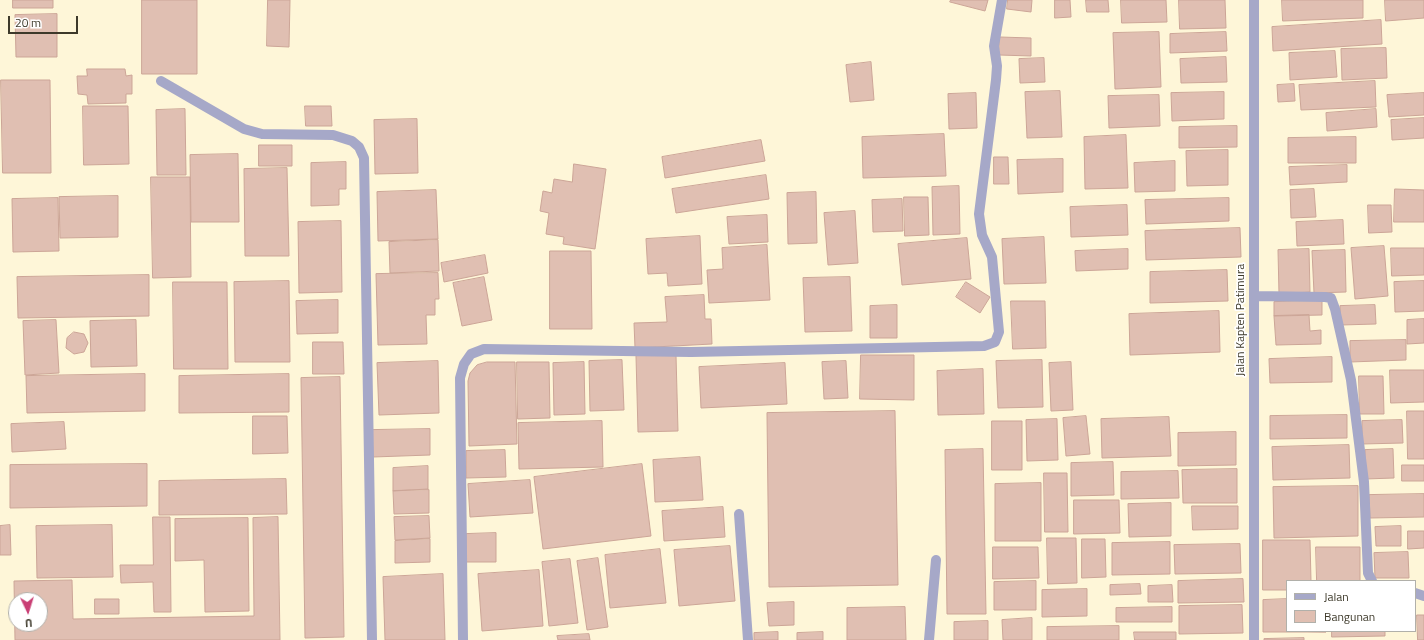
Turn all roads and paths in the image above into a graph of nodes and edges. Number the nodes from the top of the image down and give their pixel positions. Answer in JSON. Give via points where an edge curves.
{"nodes":[{"id":1,"x":1002,"y":0,"type":"edge"},
{"id":2,"x":1254,"y":0,"type":"edge"},
{"id":3,"x":161,"y":81,"type":"dead end"},
{"id":4,"x":1254,"y":296,"type":"junction"},
{"id":5,"x":739,"y":514,"type":"dead end"},
{"id":6,"x":936,"y":560,"type":"dead end"},
{"id":7,"x":1372,"y":580,"type":"edge"},
{"id":8,"x":372,"y":640,"type":"edge"},
{"id":9,"x":463,"y":640,"type":"edge"},
{"id":10,"x":748,"y":640,"type":"edge"},
{"id":11,"x":929,"y":640,"type":"edge"},
{"id":12,"x":1254,"y":640,"type":"edge"}],
"edges":[{"from":1,"to":9,"type":"street","via":[[994,46],[996,80],[979,214],[982,235],[992,257],[1000,332],[995,342],[968,347],[691,352],[484,349],[470,354],[460,378]]},
{"from":2,"to":4,"type":"street","name":"Jalan Kapten Patimura"},
{"from":3,"to":8,"type":"street","via":[[244,129],[262,134],[333,135],[352,140],[364,158]]},
{"from":4,"to":7,"type":"street","via":[[1324,296],[1330,298],[1335,309],[1351,380],[1364,482],[1368,573]]},
{"from":4,"to":12,"type":"street","name":"Jalan Kapten Patimura"},
{"from":5,"to":10,"type":"street"},
{"from":6,"to":11,"type":"street"}]}
